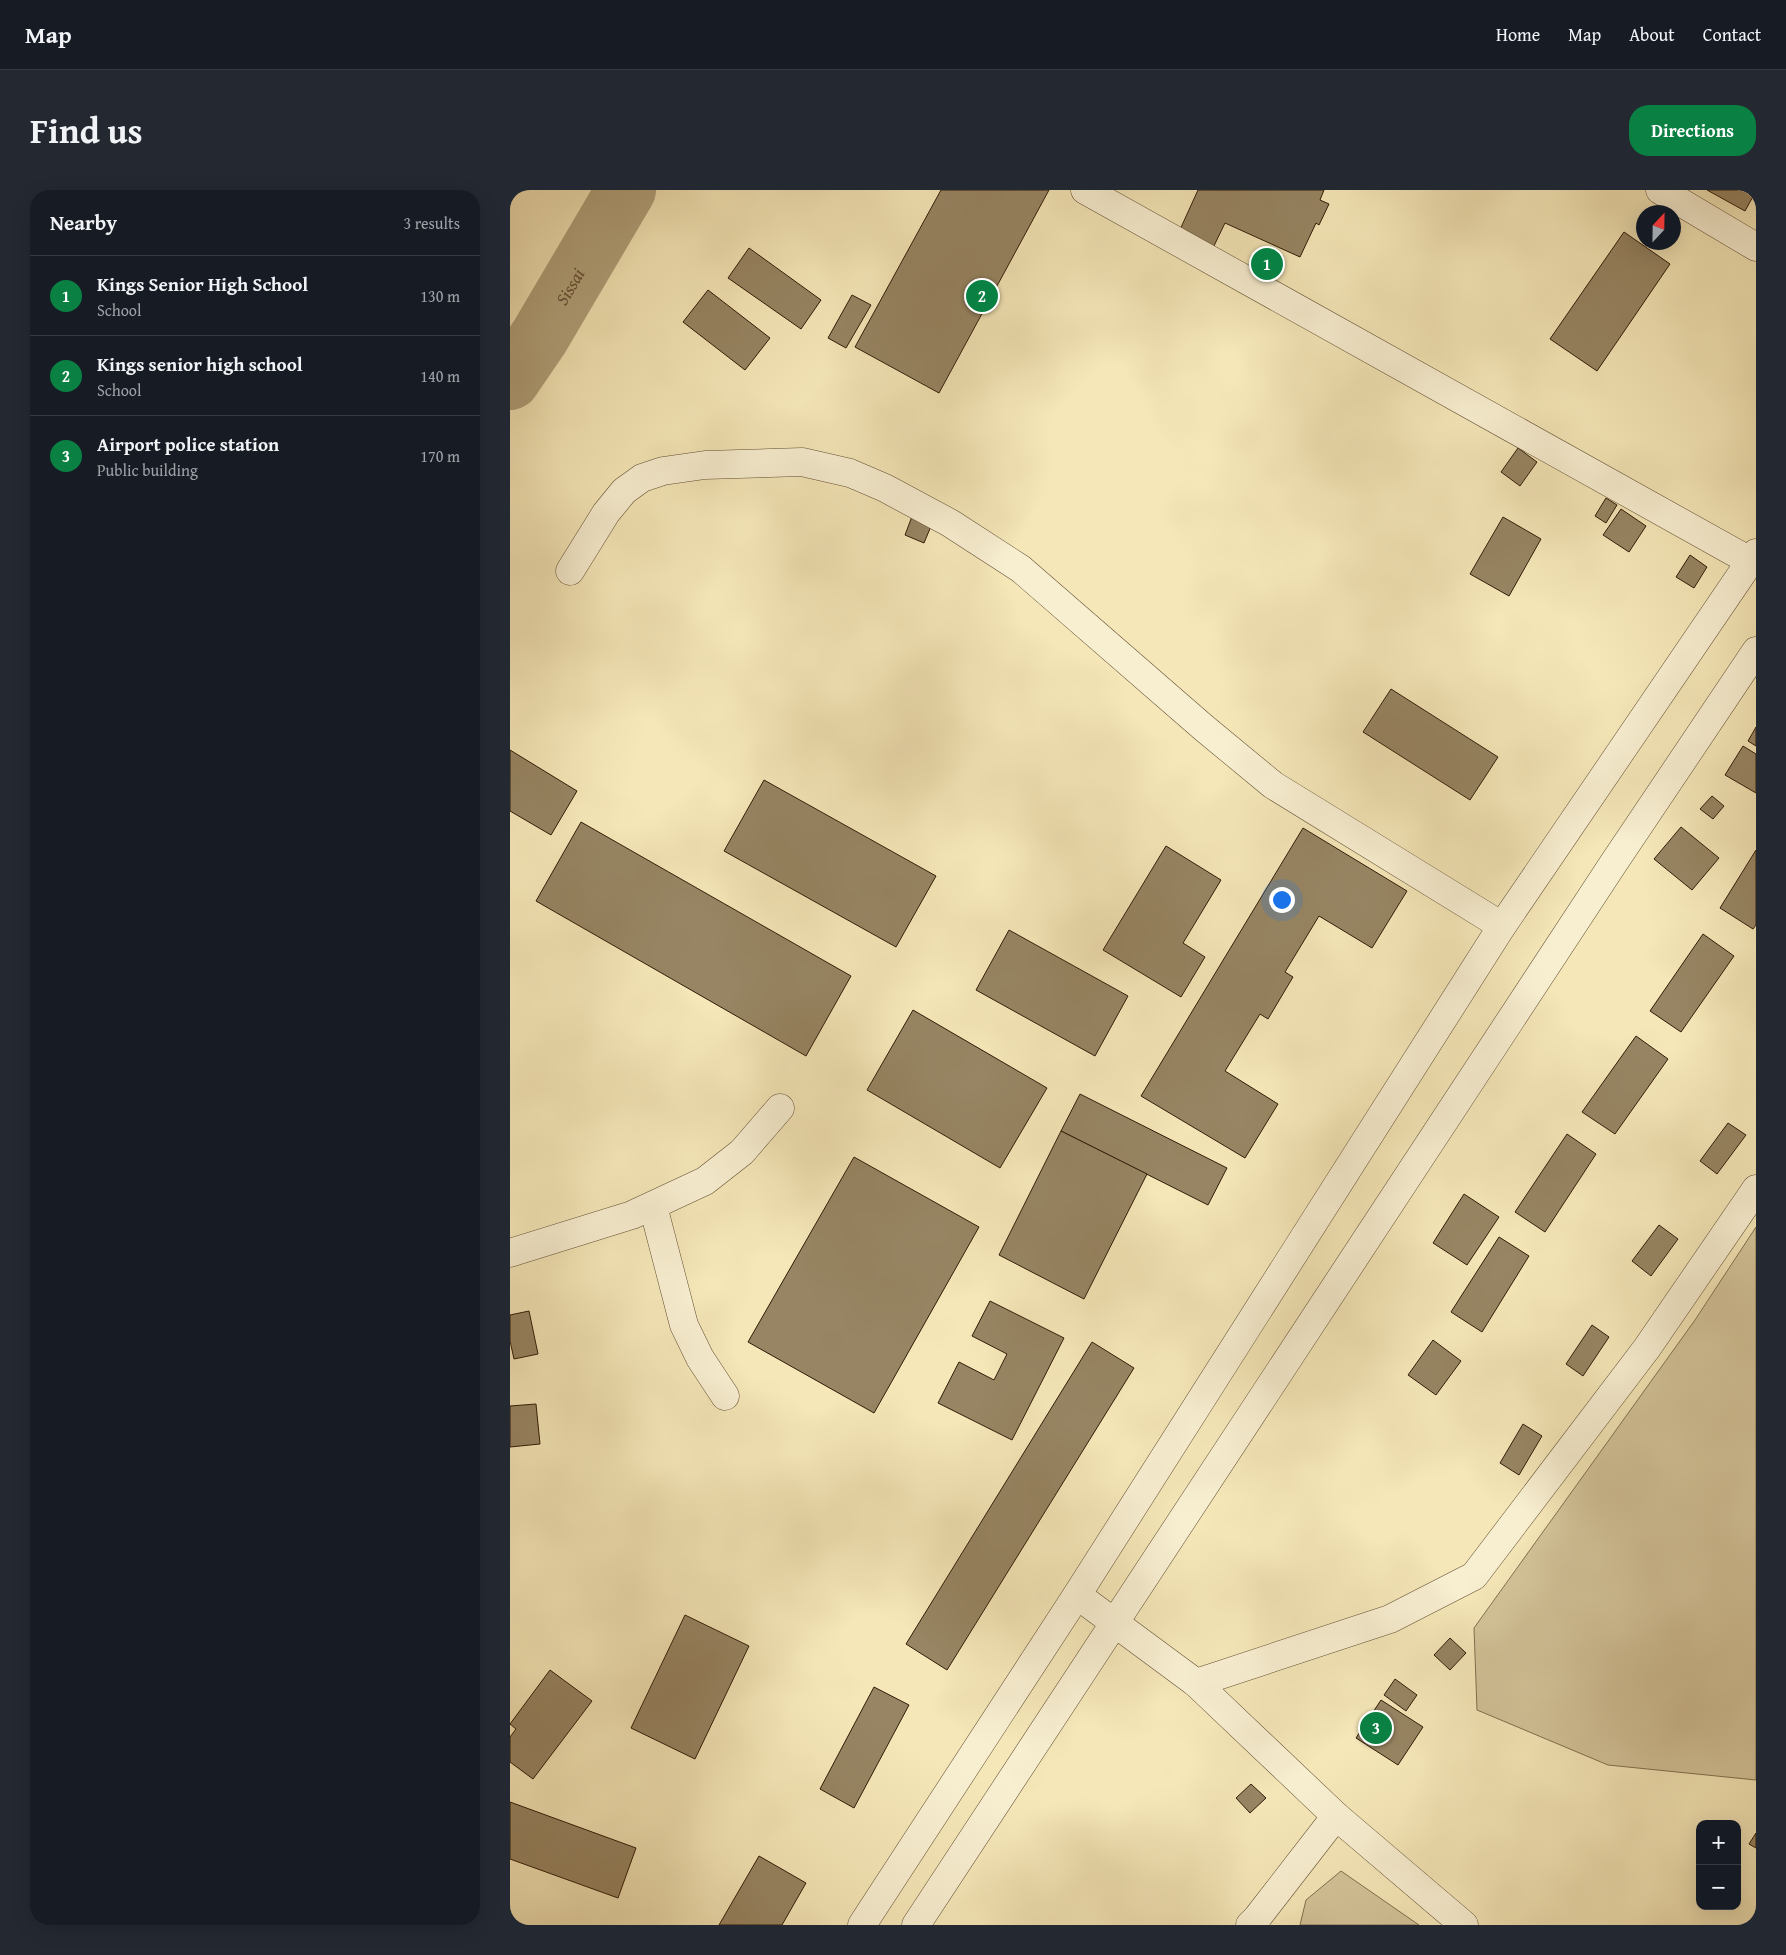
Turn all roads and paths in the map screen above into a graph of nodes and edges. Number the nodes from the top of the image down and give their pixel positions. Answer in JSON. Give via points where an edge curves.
{"nodes":[{"id":1,"x":1085,"y":190,"type":"edge"},
{"id":2,"x":1660,"y":190,"type":"edge"},
{"id":3,"x":1756,"y":247,"type":"edge"},
{"id":4,"x":1753,"y":557,"type":"edge"},
{"id":5,"x":570,"y":571,"type":"dead end"},
{"id":6,"x":1756,"y":651,"type":"edge"},
{"id":7,"x":1502,"y":926,"type":"junction"},
{"id":8,"x":780,"y":1108,"type":"dead end"},
{"id":9,"x":1756,"y":1189,"type":"edge"},
{"id":10,"x":653,"y":1206,"type":"junction"},
{"id":11,"x":510,"y":1253,"type":"edge"},
{"id":12,"x":725,"y":1396,"type":"dead end"},
{"id":13,"x":1077,"y":1595,"type":"junction"},
{"id":14,"x":1115,"y":1623,"type":"junction"},
{"id":15,"x":1196,"y":1683,"type":"junction"},
{"id":16,"x":1336,"y":1816,"type":"junction"},
{"id":17,"x":862,"y":1925,"type":"edge"},
{"id":18,"x":916,"y":1925,"type":"edge"},
{"id":19,"x":1250,"y":1925,"type":"edge"},
{"id":20,"x":1464,"y":1925,"type":"edge"}],
"edges":[{"from":1,"to":4,"type":"street"},
{"from":2,"to":3,"type":"street"},
{"from":4,"to":7,"type":"street"},
{"from":5,"to":7,"type":"street","via":[[606,513],[624,491],[642,478],[663,471],[705,465],[802,462],[850,473],[950,523],[1021,569],[1273,785]]},
{"from":6,"to":14,"type":"street"},
{"from":7,"to":13,"type":"street"},
{"from":8,"to":10,"type":"street","via":[[742,1152],[705,1181]]},
{"from":9,"to":15,"type":"street","via":[[1647,1348],[1474,1576],[1390,1619]]},
{"from":10,"to":11,"type":"street"},
{"from":10,"to":12,"type":"street","via":[[684,1325],[700,1358]]},
{"from":13,"to":14,"type":"street"},
{"from":13,"to":17,"type":"street"},
{"from":14,"to":15,"type":"street"},
{"from":14,"to":18,"type":"street"},
{"from":15,"to":16,"type":"street"},
{"from":16,"to":19,"type":"street"},
{"from":16,"to":20,"type":"street"}]}
